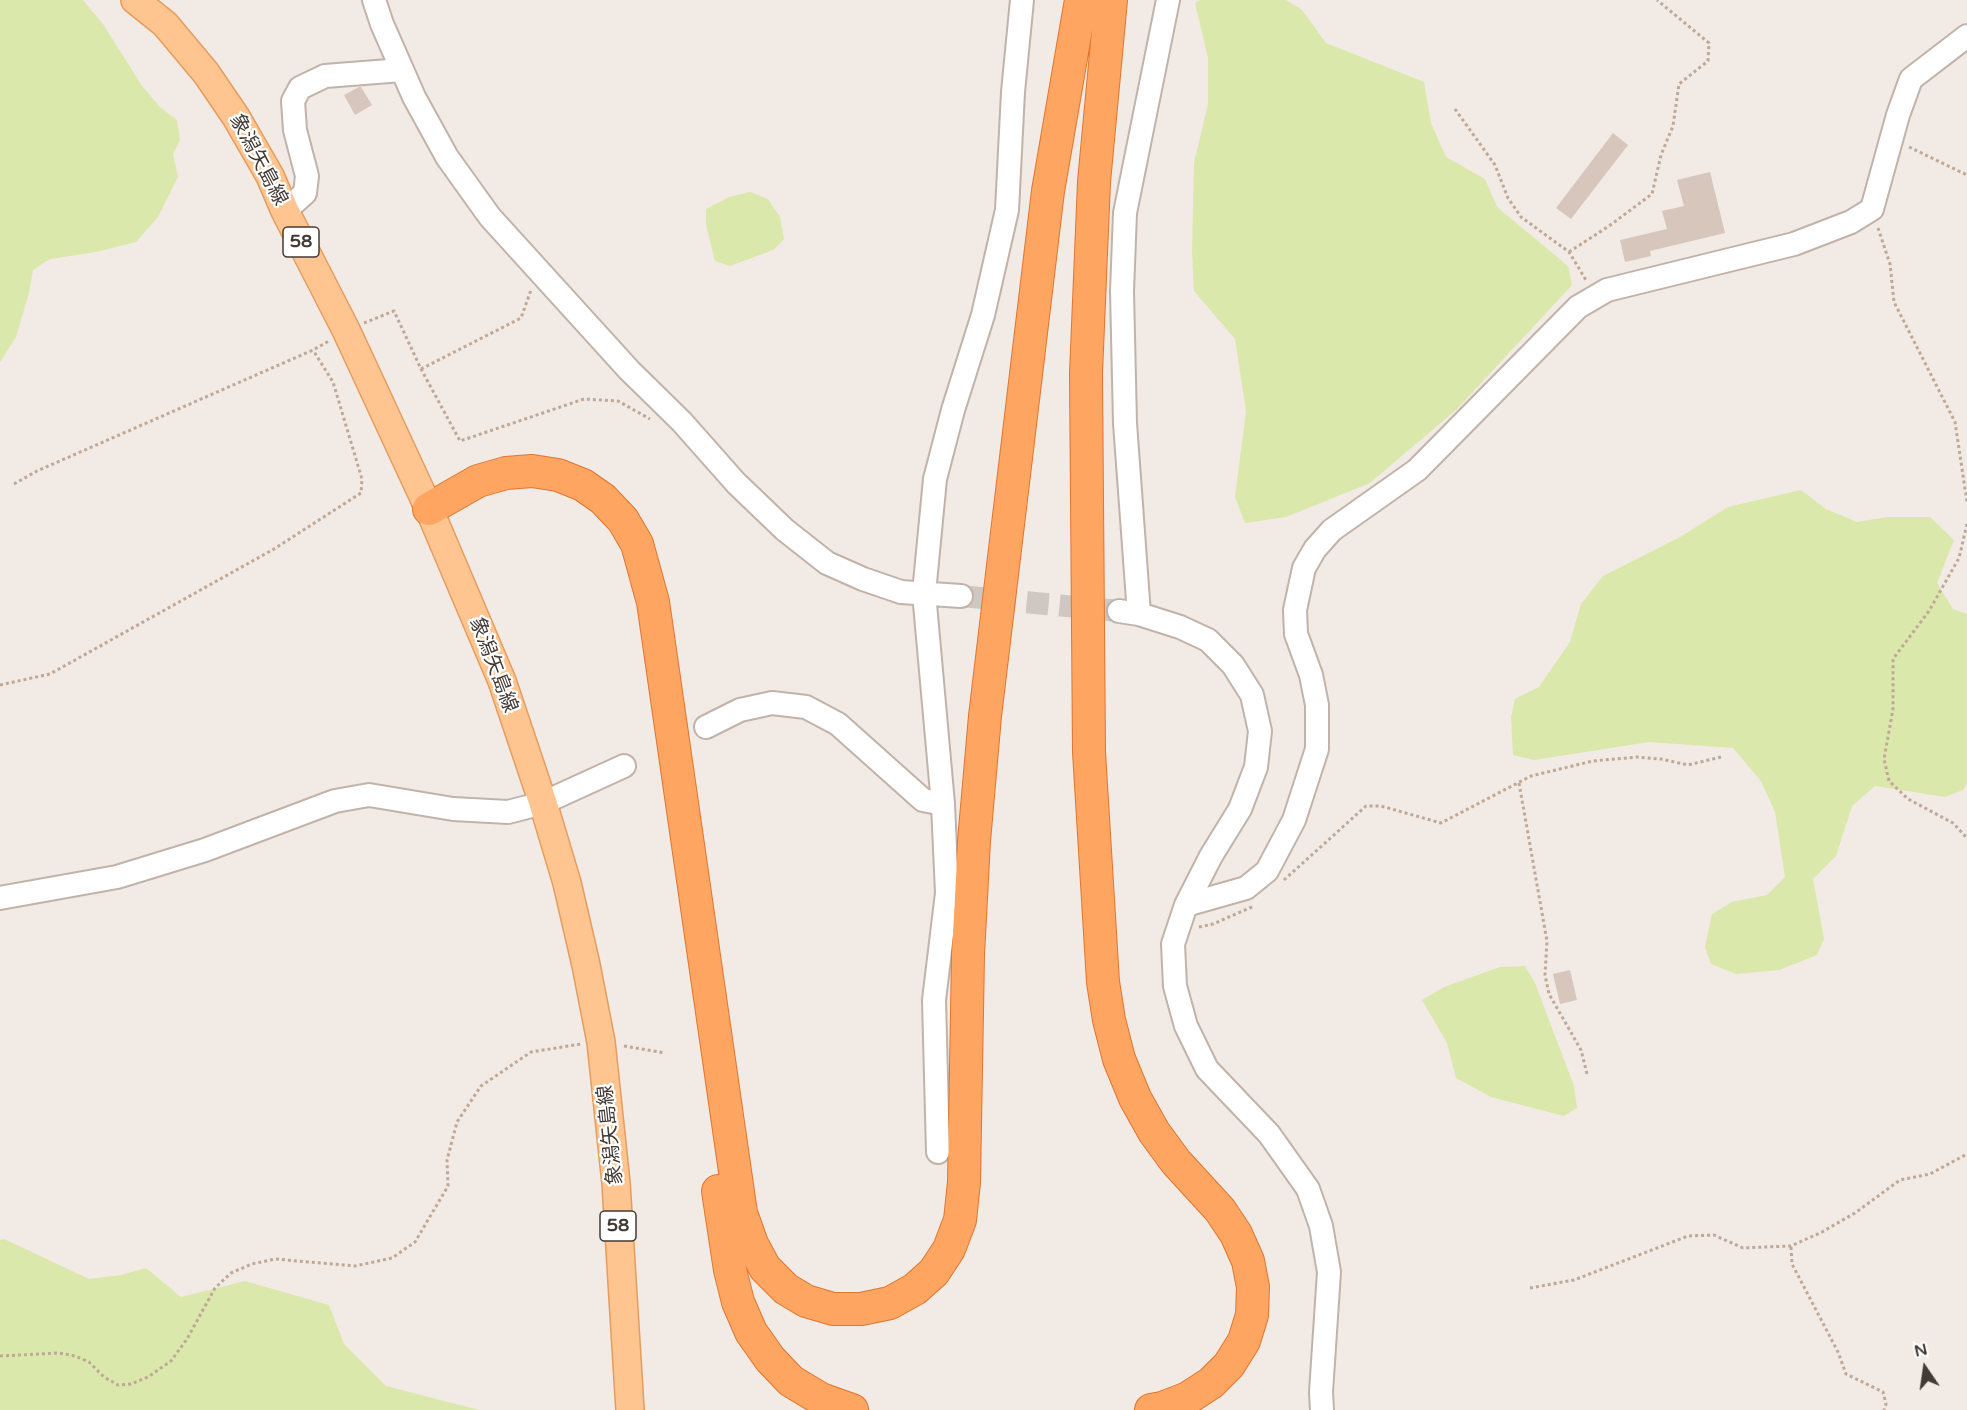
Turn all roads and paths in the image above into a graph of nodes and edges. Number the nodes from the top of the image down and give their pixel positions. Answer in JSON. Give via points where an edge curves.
{"nodes":[{"id":1,"x":135,"y":0,"type":"edge"},
{"id":2,"x":374,"y":0,"type":"edge"},
{"id":3,"x":1022,"y":0,"type":"edge"},
{"id":4,"x":1081,"y":0,"type":"edge"},
{"id":5,"x":1111,"y":0,"type":"edge"},
{"id":6,"x":1168,"y":0,"type":"edge"},
{"id":7,"x":1657,"y":0,"type":"edge"},
{"id":8,"x":1967,"y":36,"type":"edge"},
{"id":9,"x":402,"y":70,"type":"junction"},
{"id":10,"x":1455,"y":110,"type":"dead end"},
{"id":11,"x":1892,"y":138,"type":"junction"},
{"id":12,"x":1967,"y":176,"type":"edge"},
{"id":13,"x":1872,"y":209,"type":"junction"},
{"id":14,"x":285,"y":211,"type":"junction"},
{"id":15,"x":1569,"y":252,"type":"junction"},
{"id":16,"x":538,"y":270,"type":"junction"},
{"id":17,"x":1591,"y":299,"type":"junction"},
{"id":18,"x":346,"y":330,"type":"junction"},
{"id":19,"x":313,"y":350,"type":"junction"},
{"id":20,"x":421,"y":369,"type":"junction"},
{"id":21,"x":654,"y":421,"type":"dead end"},
{"id":22,"x":14,"y":484,"type":"dead end"},
{"id":23,"x":1967,"y":502,"type":"edge"},
{"id":24,"x":429,"y":509,"type":"junction"},
{"id":25,"x":1967,"y":524,"type":"edge"},
{"id":26,"x":924,"y":593,"type":"junction"},
{"id":27,"x":961,"y":597,"type":"tunnel mouth"},
{"id":28,"x":0,"y":685,"type":"edge"},
{"id":29,"x":706,"y":727,"type":"dead end"},
{"id":30,"x":1721,"y":757,"type":"dead end"},
{"id":31,"x":624,"y":766,"type":"dead end"},
{"id":32,"x":1519,"y":783,"type":"junction"},
{"id":33,"x":543,"y":803,"type":"junction"},
{"id":34,"x":943,"y":804,"type":"junction"},
{"id":35,"x":1967,"y":838,"type":"edge"},
{"id":36,"x":1284,"y":881,"type":"dead end"},
{"id":37,"x":0,"y":898,"type":"edge"},
{"id":38,"x":1260,"y":902,"type":"dead end"},
{"id":39,"x":1186,"y":905,"type":"junction"},
{"id":40,"x":1177,"y":932,"type":"junction"},
{"id":41,"x":602,"y":1042,"type":"junction"},
{"id":42,"x":665,"y":1053,"type":"dead end"},
{"id":43,"x":1587,"y":1074,"type":"dead end"},
{"id":44,"x":938,"y":1152,"type":"dead end"},
{"id":45,"x":1967,"y":1154,"type":"edge"},
{"id":46,"x":1791,"y":1246,"type":"junction"},
{"id":47,"x":1530,"y":1288,"type":"dead end"},
{"id":48,"x":0,"y":1357,"type":"edge"},
{"id":49,"x":630,"y":1410,"type":"edge"},
{"id":50,"x":852,"y":1410,"type":"edge"},
{"id":51,"x":1150,"y":1410,"type":"edge"},
{"id":52,"x":1322,"y":1410,"type":"edge"},
{"id":53,"x":1884,"y":1410,"type":"edge"}],
"edges":[{"from":1,"to":14,"type":"main road","name":"象潟矢島線","number":"58","via":[[165,24],[206,73],[270,176]]},
{"from":2,"to":9,"type":"street"},
{"from":3,"to":26,"type":"street","via":[[1007,210],[983,315],[935,479]]},
{"from":4,"to":24,"type":"highway","via":[[1048,191],[986,716],[968,955],[960,1220],[949,1249],[934,1272],[915,1289],[890,1303],[833,1309],[806,1301],[786,1288],[765,1268],[752,1245],[741,1213],[653,602],[637,544],[623,520],[583,485],[558,475],[532,471],[478,481]]},
{"from":5,"to":51,"type":"highway","via":[[1094,182],[1086,373],[1089,752],[1103,982],[1119,1059],[1135,1098],[1165,1147],[1236,1234],[1248,1260],[1253,1287],[1252,1315],[1244,1341],[1229,1365],[1188,1398]]},
{"from":6,"to":39,"type":"street","via":[[1125,213],[1122,291],[1129,612],[1208,640],[1233,665],[1252,695],[1260,731],[1256,767],[1240,809]]},
{"from":7,"to":15,"type":"path","via":[[1709,43],[1708,61],[1679,84],[1673,126],[1652,194]]},
{"from":8,"to":11,"type":"street","via":[[1911,79]]},
{"from":9,"to":14,"type":"street","via":[[325,76],[300,88],[293,101],[295,130],[307,176],[305,193]]},
{"from":9,"to":16,"type":"street","via":[[447,157],[490,217]]},
{"from":10,"to":15,"type":"path","via":[[1495,165],[1508,198],[1521,217]]},
{"from":11,"to":12,"type":"path"},
{"from":11,"to":13,"type":"street"},
{"from":13,"to":17,"type":"street","via":[[1851,222],[1794,244],[1607,290]]},
{"from":13,"to":23,"type":"path","via":[[1890,264],[1894,302],[1955,422]]},
{"from":14,"to":18,"type":"main road","name":"象潟矢島線","number":"58"},
{"from":15,"to":17,"type":"path","via":[[1586,277]]},
{"from":16,"to":20,"type":"path","via":[[521,318]]},
{"from":16,"to":26,"type":"street","via":[[628,370],[785,530],[827,563],[902,592]]},
{"from":17,"to":39,"type":"street","via":[[1578,307],[1417,470],[1332,530],[1315,549],[1304,568],[1295,610],[1296,634],[1317,705],[1317,748],[1294,820],[1268,871],[1246,888]]},
{"from":18,"to":19,"type":"path"},
{"from":18,"to":20,"type":"path","via":[[394,311]]},
{"from":18,"to":24,"type":"main road","name":"象潟矢島線","number":"58"},
{"from":19,"to":22,"type":"path"},
{"from":19,"to":28,"type":"path","via":[[333,382],[362,479],[361,493],[274,549],[50,674]]},
{"from":20,"to":21,"type":"path","via":[[460,441],[584,399],[618,401]]},
{"from":24,"to":33,"type":"main road","name":"象潟矢島線","number":"58","via":[[502,681]]},
{"from":24,"to":50,"type":"highway","via":[[538,493],[563,499],[586,511],[618,549],[633,604],[721,1215],[738,1302],[751,1332],[791,1381],[821,1399]]},
{"from":25,"to":35,"type":"path","via":[[1959,558],[1929,611],[1893,659],[1893,709],[1884,759],[1889,781],[1908,799],[1953,823]]},
{"from":26,"to":27,"type":"street"},
{"from":26,"to":34,"type":"street"},
{"from":29,"to":34,"type":"street","via":[[740,710],[772,703],[806,706],[838,724],[923,800]]},
{"from":30,"to":32,"type":"path","via":[[1688,765],[1638,758],[1593,761],[1531,776]]},
{"from":31,"to":33,"type":"street"},
{"from":32,"to":36,"type":"path","via":[[1441,823],[1380,806],[1366,806]]},
{"from":32,"to":43,"type":"path","via":[[1547,941],[1545,975],[1549,994],[1581,1050]]},
{"from":33,"to":37,"type":"street","via":[[508,812],[357,796],[117,877]]},
{"from":33,"to":41,"type":"main road","name":"象潟矢島線","number":"58","via":[[567,884]]},
{"from":34,"to":44,"type":"street","via":[[947,893],[934,999]]},
{"from":38,"to":40,"type":"path","via":[[1213,924]]},
{"from":39,"to":40,"type":"street"},
{"from":40,"to":52,"type":"street","via":[[1173,944],[1175,986],[1186,1026],[1207,1069],[1269,1134],[1308,1189],[1321,1226],[1329,1272]]},
{"from":41,"to":42,"type":"path"},
{"from":41,"to":48,"type":"path","via":[[531,1052],[481,1086],[457,1122],[447,1160],[448,1186],[415,1242],[392,1258],[355,1266],[275,1259],[231,1273],[215,1288],[171,1360],[131,1384],[118,1385],[89,1362],[59,1353]]},
{"from":41,"to":49,"type":"main road","name":"象潟矢島線","number":"58","via":[[616,1183]]},
{"from":45,"to":46,"type":"path","via":[[1930,1174],[1900,1180],[1855,1213]]},
{"from":46,"to":47,"type":"path","via":[[1743,1248],[1714,1234],[1688,1236],[1574,1280]]},
{"from":46,"to":53,"type":"path","via":[[1792,1264],[1846,1374],[1883,1392]]}]}
